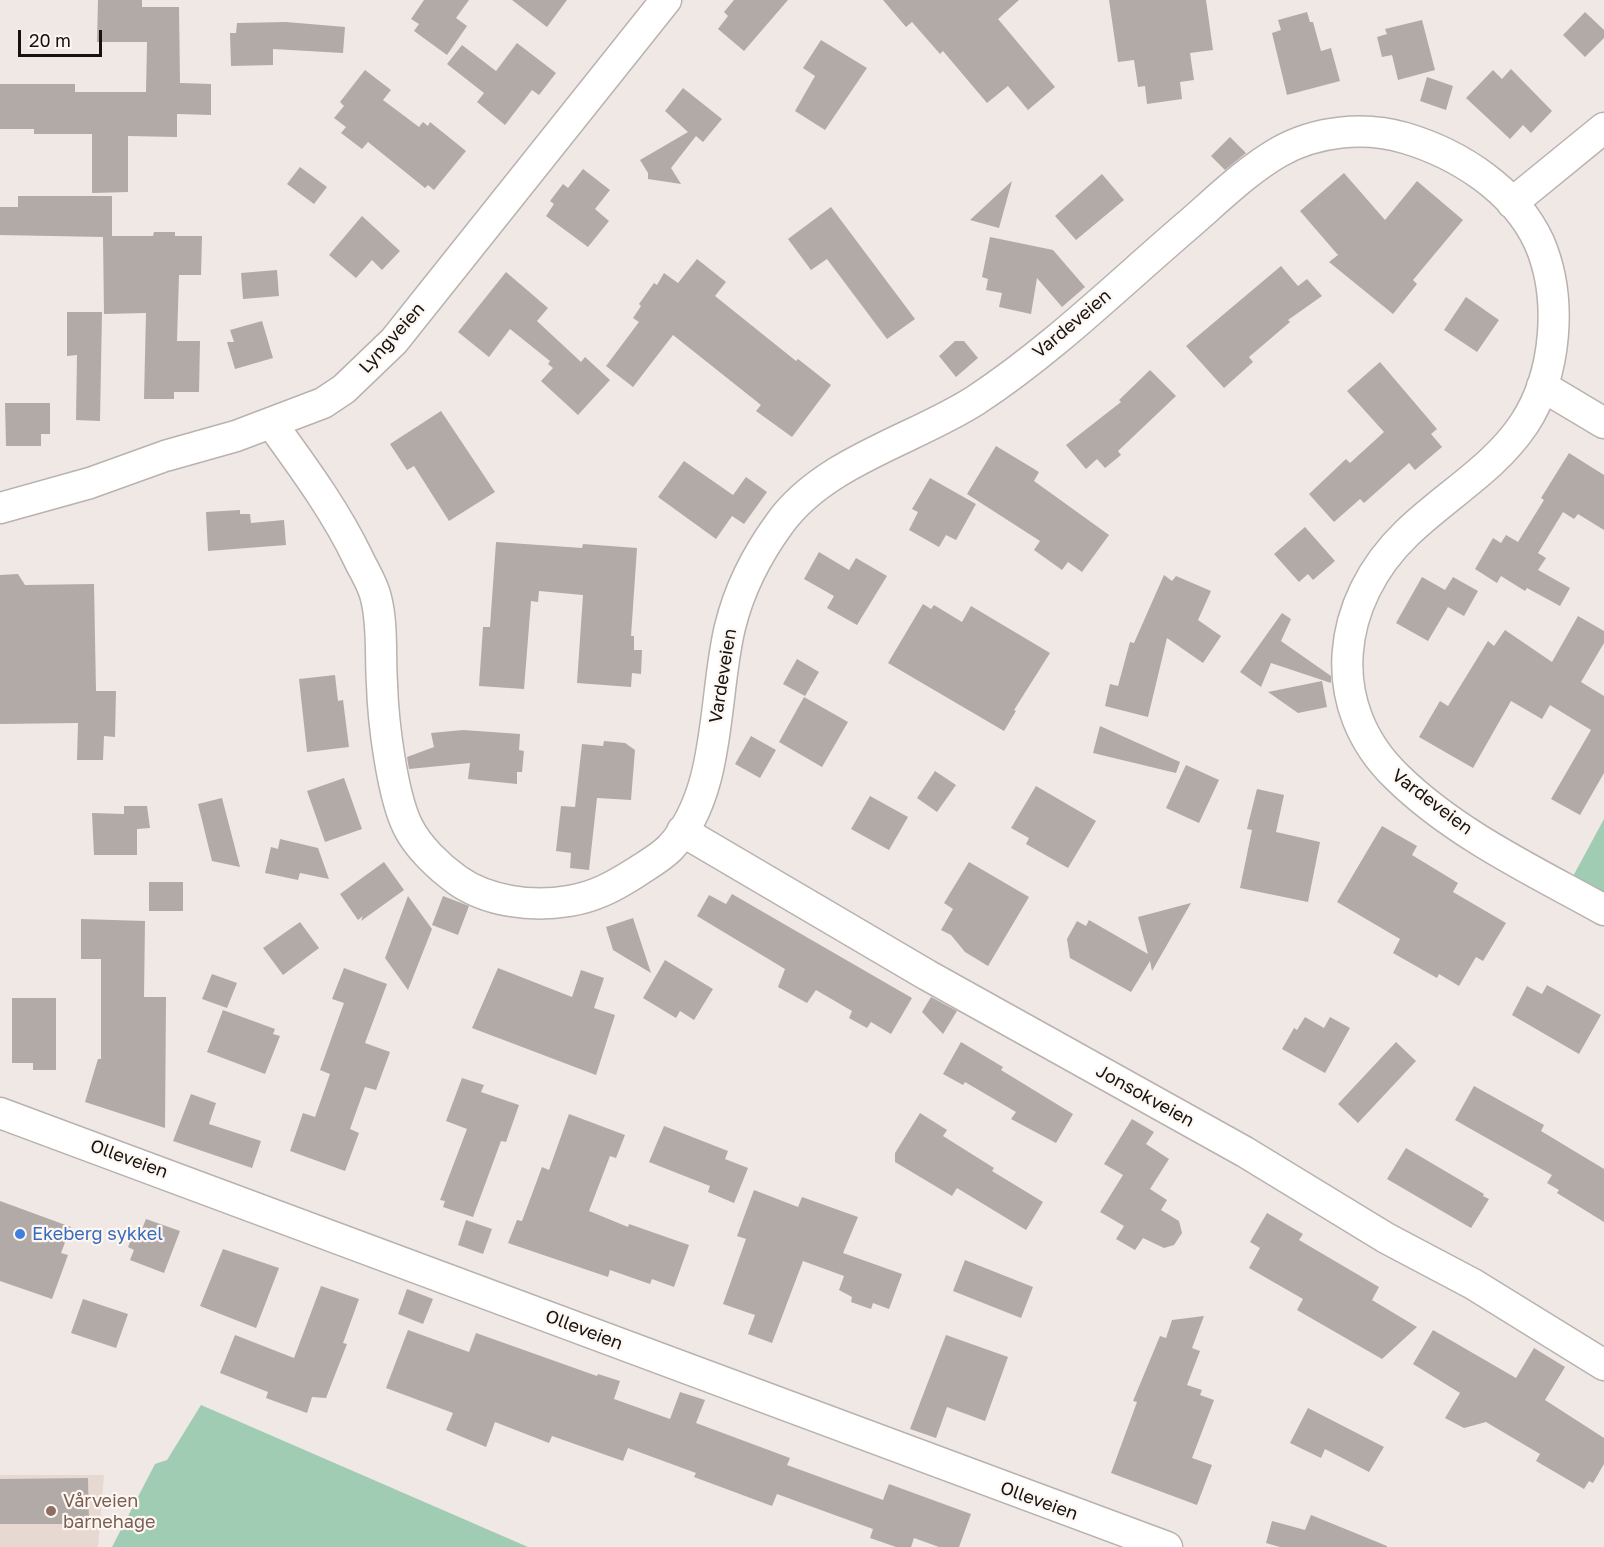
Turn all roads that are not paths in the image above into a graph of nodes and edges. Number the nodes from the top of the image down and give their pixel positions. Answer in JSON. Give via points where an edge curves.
{"nodes":[{"id":1,"x":666,"y":0,"type":"edge"},
{"id":2,"x":1604,"y":128,"type":"edge"},
{"id":3,"x":1512,"y":203,"type":"junction"},
{"id":4,"x":1542,"y":386,"type":"junction"},
{"id":5,"x":1604,"y":423,"type":"edge"},
{"id":6,"x":272,"y":424,"type":"junction"},
{"id":7,"x":0,"y":508,"type":"edge"},
{"id":8,"x":682,"y":831,"type":"junction"},
{"id":9,"x":1604,"y":910,"type":"edge"},
{"id":10,"x":0,"y":1113,"type":"edge"},
{"id":11,"x":1604,"y":1365,"type":"edge"},
{"id":12,"x":1167,"y":1547,"type":"edge"}],
"edges":[{"from":1,"to":6,"type":"street","name":"Lyngveien","via":[[394,340],[344,389],[323,403]]},
{"from":2,"to":3,"type":"street"},
{"from":3,"to":4,"type":"street","name":"Vardeveien","via":[[1543,251],[1550,280],[1554,315]]},
{"from":3,"to":8,"type":"street","name":"Vardeveien","via":[[1470,167],[1414,140],[1368,132],[1319,135],[1291,146],[1253,170],[1012,375],[968,406],[873,453],[802,498],[757,558],[732,618],[720,674],[719,711],[701,795]]},
{"from":4,"to":5,"type":"street"},
{"from":4,"to":9,"type":"street","name":"Vardeveien","via":[[1524,424],[1480,473],[1408,532],[1376,570],[1353,620],[1348,643],[1348,693],[1363,735],[1401,782],[1517,862]]},
{"from":6,"to":7,"type":"street","name":"Lyngveien"},
{"from":6,"to":8,"type":"street","name":"Vardeveien","via":[[351,544],[375,595],[383,705],[399,801],[406,824],[421,846],[459,881],[488,895],[552,903],[590,897],[614,886],[661,856]]},
{"from":8,"to":11,"type":"street","name":"Jonsokveien","via":[[927,975],[1245,1152],[1386,1238],[1473,1284]]},
{"from":10,"to":12,"type":"street","name":"Olleveien"}]}
